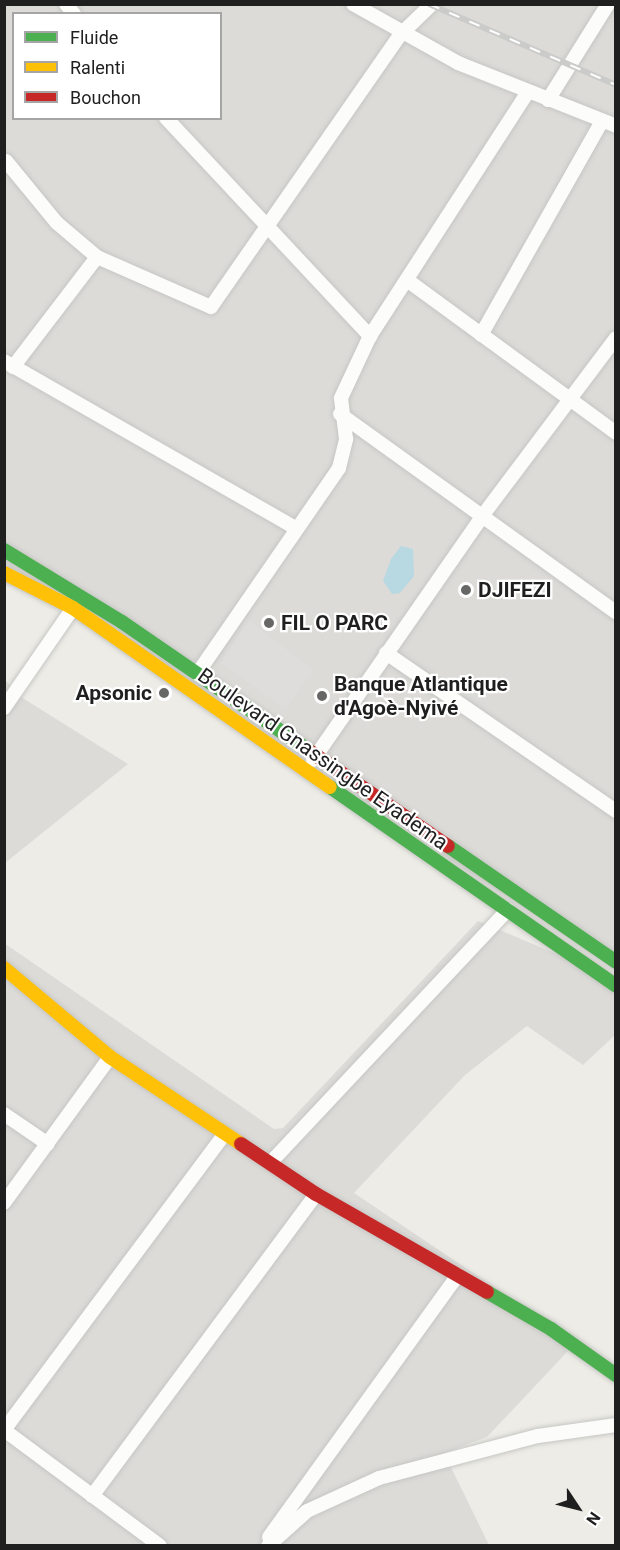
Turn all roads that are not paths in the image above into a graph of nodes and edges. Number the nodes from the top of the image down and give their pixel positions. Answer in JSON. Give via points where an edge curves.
{"nodes":[{"id":1,"x":353,"y":4,"type":"edge"},
{"id":2,"x":432,"y":4,"type":"edge"},
{"id":3,"x":608,"y":4,"type":"edge"},
{"id":4,"x":401,"y":34,"type":"junction"},
{"id":5,"x":527,"y":93,"type":"junction"},
{"id":6,"x":548,"y":100,"type":"junction"},
{"id":7,"x":168,"y":120,"type":"edge"},
{"id":8,"x":609,"y":123,"type":"edge"},
{"id":9,"x":5,"y":161,"type":"edge"},
{"id":10,"x":267,"y":226,"type":"junction"},
{"id":11,"x":97,"y":257,"type":"junction"},
{"id":12,"x":407,"y":280,"type":"junction"},
{"id":13,"x":481,"y":335,"type":"junction"},
{"id":14,"x":370,"y":336,"type":"junction"},
{"id":15,"x":615,"y":338,"type":"edge"},
{"id":16,"x":9,"y":364,"type":"edge"},
{"id":17,"x":570,"y":401,"type":"junction"},
{"id":18,"x":340,"y":414,"type":"junction"},
{"id":19,"x":615,"y":433,"type":"edge"},
{"id":20,"x":483,"y":515,"type":"junction"},
{"id":21,"x":296,"y":528,"type":"junction"},
{"id":22,"x":4,"y":550,"type":"edge"},
{"id":23,"x":4,"y":573,"type":"edge"},
{"id":24,"x":73,"y":608,"type":"junction"},
{"id":25,"x":615,"y":612,"type":"edge"},
{"id":26,"x":386,"y":653,"type":"junction"},
{"id":27,"x":197,"y":674,"type":"junction"},
{"id":28,"x":4,"y":708,"type":"edge"},
{"id":29,"x":316,"y":756,"type":"junction"},
{"id":30,"x":305,"y":772,"type":"junction"},
{"id":31,"x":615,"y":811,"type":"edge"},
{"id":32,"x":508,"y":910,"type":"junction"},
{"id":33,"x":615,"y":962,"type":"edge"},
{"id":34,"x":4,"y":968,"type":"edge"},
{"id":35,"x":615,"y":986,"type":"edge"},
{"id":36,"x":110,"y":1057,"type":"junction"},
{"id":37,"x":4,"y":1114,"type":"edge"},
{"id":38,"x":225,"y":1134,"type":"junction"},
{"id":39,"x":48,"y":1144,"type":"junction"},
{"id":40,"x":272,"y":1162,"type":"junction"},
{"id":41,"x":316,"y":1194,"type":"junction"},
{"id":42,"x":4,"y":1203,"type":"edge"},
{"id":43,"x":458,"y":1275,"type":"junction"},
{"id":44,"x":615,"y":1375,"type":"edge"},
{"id":45,"x":615,"y":1425,"type":"edge"},
{"id":46,"x":4,"y":1430,"type":"edge"},
{"id":47,"x":92,"y":1496,"type":"junction"},
{"id":48,"x":160,"y":1545,"type":"edge"},
{"id":49,"x":263,"y":1545,"type":"edge"},
{"id":50,"x":267,"y":1545,"type":"edge"}],
"edges":[{"from":1,"to":4,"type":"street"},
{"from":2,"to":4,"type":"street"},
{"from":3,"to":6,"type":"street"},
{"from":4,"to":5,"type":"street"},
{"from":4,"to":10,"type":"street"},
{"from":5,"to":6,"type":"street"},
{"from":5,"to":12,"type":"street"},
{"from":6,"to":8,"type":"street"},
{"from":7,"to":10,"type":"street","via":[[206,166]]},
{"from":8,"to":13,"type":"street"},
{"from":9,"to":11,"type":"street","via":[[57,223]]},
{"from":10,"to":11,"type":"street","via":[[212,307]]},
{"from":10,"to":14,"type":"street"},
{"from":11,"to":16,"type":"street"},
{"from":12,"to":13,"type":"street"},
{"from":12,"to":14,"type":"street"},
{"from":13,"to":17,"type":"street"},
{"from":14,"to":18,"type":"street","via":[[341,398]]},
{"from":15,"to":17,"type":"street"},
{"from":16,"to":21,"type":"street"},
{"from":17,"to":19,"type":"street"},
{"from":17,"to":20,"type":"street"},
{"from":18,"to":20,"type":"street"},
{"from":18,"to":21,"type":"street","via":[[345,455]]},
{"from":20,"to":25,"type":"street"},
{"from":20,"to":26,"type":"street"},
{"from":21,"to":27,"type":"street"},
{"from":22,"to":27,"type":"main road","name":"Boulevard Gnassingbe Eyadema","via":[[122,622]]},
{"from":23,"to":24,"type":"main road","name":"Boulevard Gnassingbe Eyadema"},
{"from":24,"to":28,"type":"street"},
{"from":24,"to":30,"type":"main road","name":"Boulevard Gnassingbe Eyadema"},
{"from":26,"to":29,"type":"street"},
{"from":26,"to":31,"type":"street"},
{"from":27,"to":29,"type":"main road","name":"Boulevard Gnassingbe Eyadema"},
{"from":29,"to":30,"type":"street"},
{"from":29,"to":33,"type":"main road","name":"Boulevard Gnassingbe Eyadema"},
{"from":30,"to":32,"type":"main road","name":"Boulevard Gnassingbe Eyadema"},
{"from":32,"to":35,"type":"main road","name":"Boulevard Gnassingbe Eyadema"},
{"from":32,"to":40,"type":"street"},
{"from":34,"to":36,"type":"main road"},
{"from":36,"to":38,"type":"main road"},
{"from":36,"to":39,"type":"street"},
{"from":37,"to":39,"type":"street"},
{"from":38,"to":40,"type":"main road"},
{"from":38,"to":46,"type":"street"},
{"from":39,"to":42,"type":"street"},
{"from":40,"to":41,"type":"main road"},
{"from":41,"to":43,"type":"main road"},
{"from":41,"to":47,"type":"street"},
{"from":43,"to":44,"type":"main road","via":[[551,1329]]},
{"from":43,"to":49,"type":"street"},
{"from":45,"to":50,"type":"street","via":[[538,1436],[379,1478],[307,1511]]},
{"from":46,"to":47,"type":"street"},
{"from":47,"to":48,"type":"street"}]}
